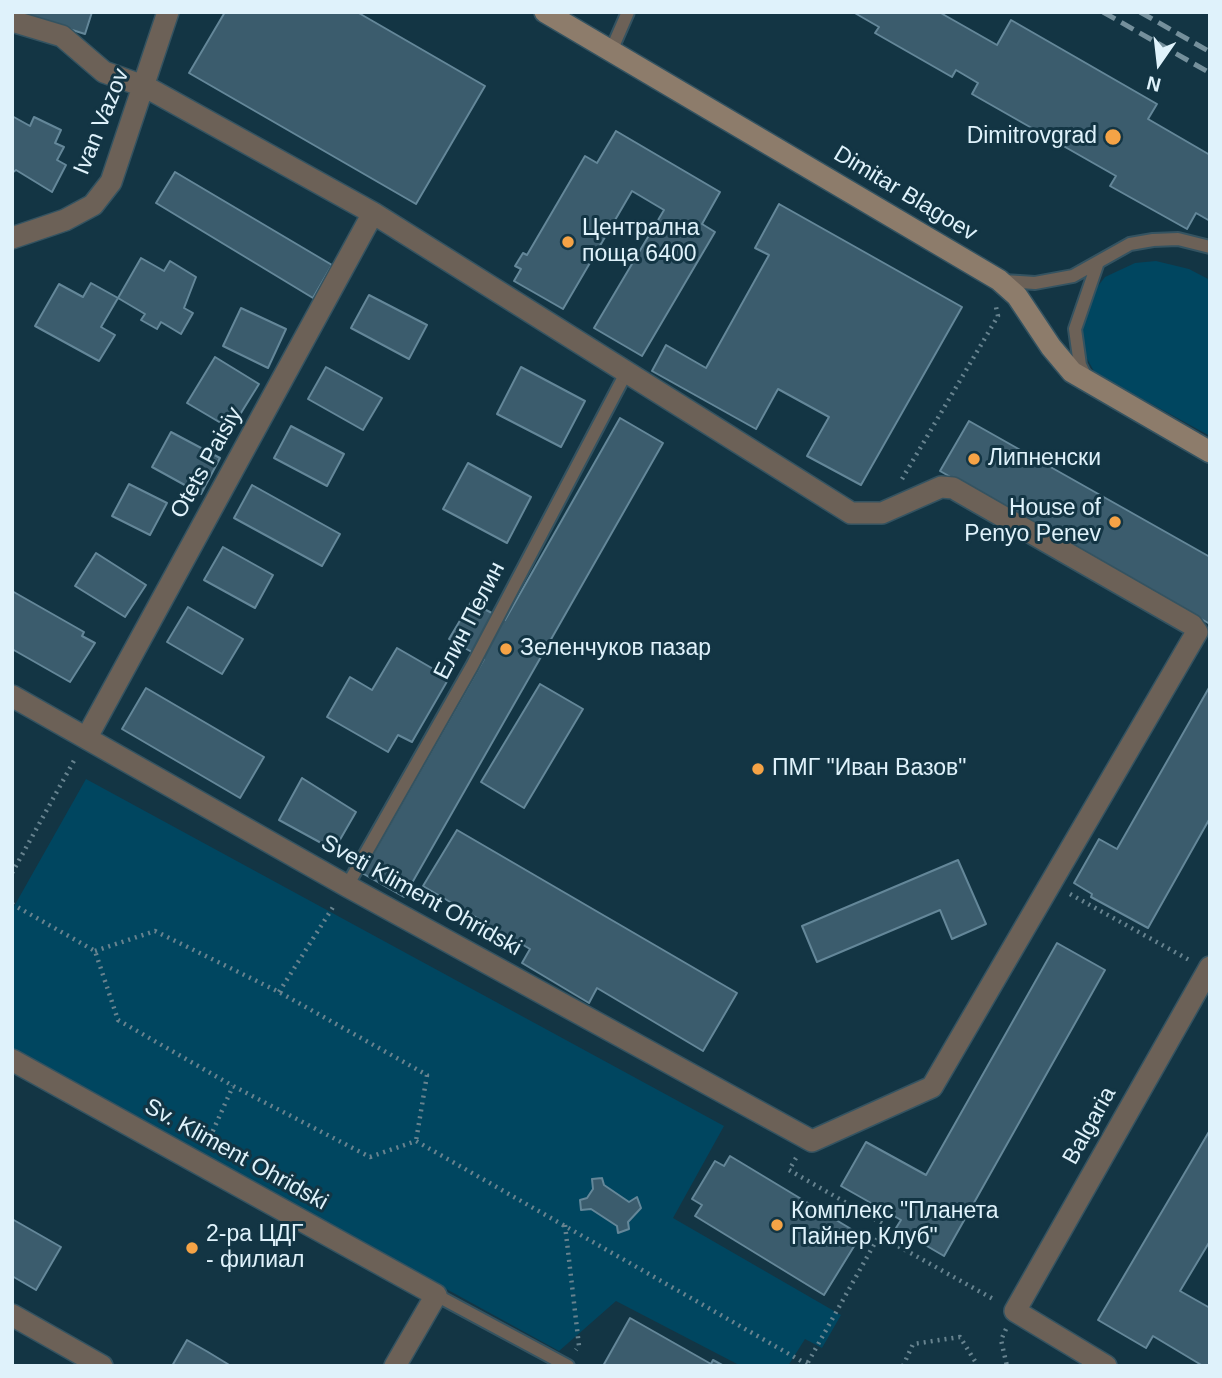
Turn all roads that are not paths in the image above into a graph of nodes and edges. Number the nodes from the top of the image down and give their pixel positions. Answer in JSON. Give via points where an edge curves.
{"nodes":[{"id":1,"x":168,"y":12,"type":"edge"},
{"id":2,"x":545,"y":12,"type":"edge"},
{"id":3,"x":628,"y":12,"type":"edge"},
{"id":4,"x":12,"y":21,"type":"edge"},
{"id":5,"x":611,"y":51,"type":"junction"},
{"id":6,"x":146,"y":87,"type":"junction"},
{"id":7,"x":373,"y":213,"type":"junction"},
{"id":8,"x":12,"y":239,"type":"edge"},
{"id":9,"x":1210,"y":247,"type":"edge"},
{"id":10,"x":1097,"y":264,"type":"junction"},
{"id":11,"x":999,"y":280,"type":"junction"},
{"id":12,"x":626,"y":373,"type":"junction"},
{"id":13,"x":1089,"y":384,"type":"junction"},
{"id":14,"x":1210,"y":452,"type":"edge"},
{"id":15,"x":12,"y":695,"type":"edge"},
{"id":16,"x":87,"y":737,"type":"junction"},
{"id":17,"x":347,"y":886,"type":"junction"},
{"id":18,"x":1209,"y":969,"type":"edge"},
{"id":19,"x":12,"y":1060,"type":"edge"},
{"id":20,"x":436,"y":1295,"type":"junction"},
{"id":21,"x":12,"y":1315,"type":"edge"},
{"id":22,"x":102,"y":1366,"type":"edge"},
{"id":23,"x":395,"y":1366,"type":"edge"},
{"id":24,"x":567,"y":1366,"type":"edge"},
{"id":25,"x":1106,"y":1366,"type":"edge"}],
"edges":[{"from":1,"to":6,"type":"street","name":"Ivan Vazov"},
{"from":2,"to":5,"type":"street","name":"Dimitar Blagoev"},
{"from":3,"to":5,"type":"lane"},
{"from":4,"to":6,"type":"street","via":[[62,36],[104,72]]},
{"from":5,"to":11,"type":"street","name":"Dimitar Blagoev"},
{"from":6,"to":7,"type":"street"},
{"from":6,"to":8,"type":"street","name":"Ivan Vazov","via":[[111,183],[93,205]]},
{"from":7,"to":12,"type":"street"},
{"from":7,"to":16,"type":"street","name":"Otets Paisiy"},
{"from":9,"to":10,"type":"lane","via":[[1178,239],[1153,240],[1130,244]]},
{"from":10,"to":11,"type":"lane","via":[[1056,280],[1017,284]]},
{"from":10,"to":13,"type":"lane","via":[[1075,329],[1080,365]]},
{"from":11,"to":13,"type":"street","name":"Dimitar Blagoev","via":[[1017,296],[1062,360]]},
{"from":12,"to":17,"type":"lane","name":"Елин Пелин","via":[[472,666]]},
{"from":12,"to":17,"type":"street","name":"Sveti Kliment Ohridski","via":[[851,513],[882,513],[941,487],[953,488],[1197,632],[932,1087],[818,1139],[806,1139]]},
{"from":13,"to":14,"type":"street","name":"Dimitar Blagoev"},
{"from":15,"to":16,"type":"street","name":"Sveti Kliment Ohridski"},
{"from":16,"to":17,"type":"street","name":"Sveti Kliment Ohridski"},
{"from":18,"to":25,"type":"street","name":"Balgaria","via":[[1015,1311]]},
{"from":19,"to":20,"type":"street","name":"Sv. Kliment Ohridski"},
{"from":20,"to":23,"type":"street"},
{"from":20,"to":24,"type":"lane"},
{"from":21,"to":22,"type":"street"}]}
